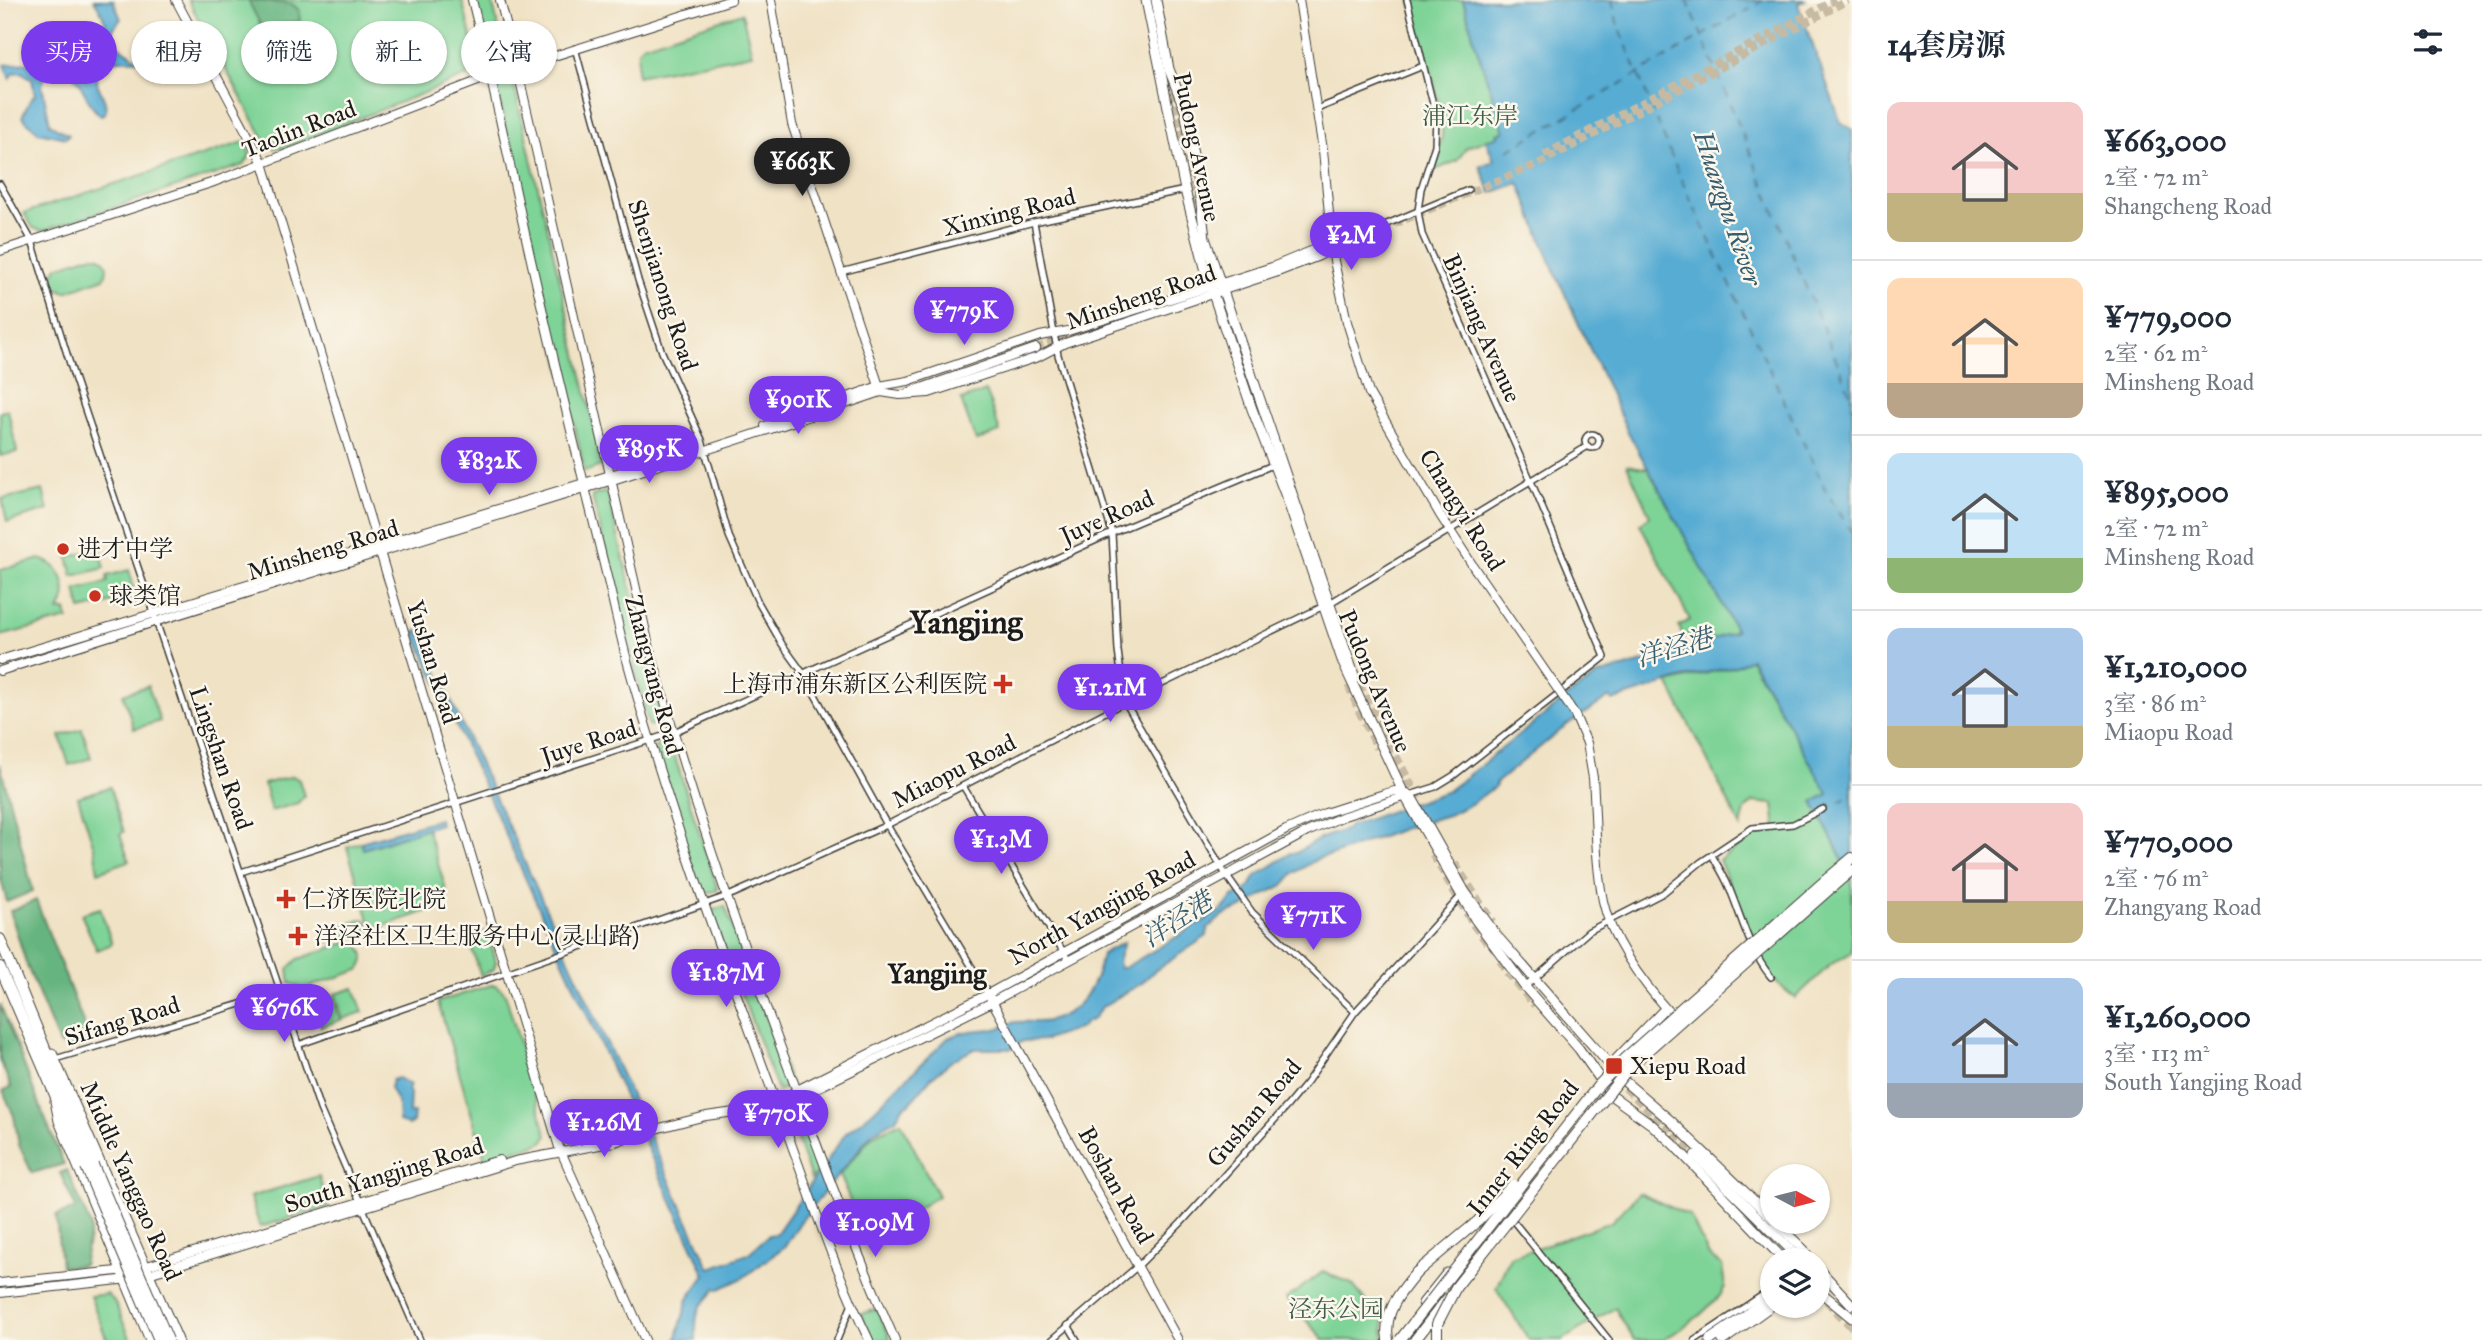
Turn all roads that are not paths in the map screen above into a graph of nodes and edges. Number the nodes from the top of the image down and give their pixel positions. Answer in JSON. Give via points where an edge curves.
{"nodes":[{"id":1,"x":176,"y":0,"type":"edge"},
{"id":2,"x":472,"y":0,"type":"edge"},
{"id":3,"x":500,"y":0,"type":"edge"},
{"id":4,"x":731,"y":0,"type":"edge"},
{"id":5,"x":771,"y":0,"type":"edge"},
{"id":6,"x":1146,"y":0,"type":"edge"},
{"id":7,"x":1156,"y":0,"type":"edge"},
{"id":8,"x":1299,"y":0,"type":"edge"},
{"id":9,"x":1407,"y":0,"type":"edge"},
{"id":10,"x":477,"y":21,"type":"edge"},
{"id":11,"x":505,"y":21,"type":"edge"},
{"id":12,"x":575,"y":48,"type":"junction"},
{"id":13,"x":557,"y":54,"type":"edge"},
{"id":14,"x":1423,"y":66,"type":"junction"},
{"id":15,"x":470,"y":84,"type":"edge"},
{"id":16,"x":493,"y":84,"type":"edge"},
{"id":17,"x":521,"y":84,"type":"edge"},
{"id":18,"x":1317,"y":109,"type":"junction"},
{"id":19,"x":1182,"y":124,"type":"dead end"},
{"id":20,"x":263,"y":163,"type":"junction"},
{"id":21,"x":0,"y":184,"type":"edge"},
{"id":22,"x":1185,"y":190,"type":"junction"},
{"id":23,"x":1468,"y":190,"type":"dead end"},
{"id":24,"x":1418,"y":211,"type":"junction"},
{"id":25,"x":1034,"y":222,"type":"junction"},
{"id":26,"x":1204,"y":233,"type":"junction"},
{"id":27,"x":32,"y":241,"type":"junction"},
{"id":28,"x":1332,"y":248,"type":"junction"},
{"id":29,"x":0,"y":251,"type":"edge"},
{"id":30,"x":841,"y":272,"type":"junction"},
{"id":31,"x":1216,"y":288,"type":"junction"},
{"id":32,"x":1053,"y":333,"type":"junction"},
{"id":33,"x":1056,"y":346,"type":"junction"},
{"id":34,"x":908,"y":381,"type":"junction"},
{"id":35,"x":880,"y":389,"type":"junction"},
{"id":36,"x":900,"y":395,"type":"junction"},
{"id":37,"x":1588,"y":446,"type":"dead end"},
{"id":38,"x":705,"y":449,"type":"junction"},
{"id":39,"x":1278,"y":462,"type":"junction"},
{"id":40,"x":611,"y":479,"type":"junction"},
{"id":41,"x":1531,"y":481,"type":"junction"},
{"id":42,"x":584,"y":486,"type":"junction"},
{"id":43,"x":1450,"y":531,"type":"junction"},
{"id":44,"x":1112,"y":533,"type":"junction"},
{"id":45,"x":378,"y":551,"type":"junction"},
{"id":46,"x":1326,"y":604,"type":"junction"},
{"id":47,"x":155,"y":616,"type":"junction"},
{"id":48,"x":1605,"y":657,"type":"joint"},
{"id":49,"x":0,"y":660,"type":"edge"},
{"id":50,"x":0,"y":671,"type":"edge"},
{"id":51,"x":803,"y":673,"type":"junction"},
{"id":52,"x":1125,"y":702,"type":"junction"},
{"id":53,"x":672,"y":733,"type":"junction"},
{"id":54,"x":650,"y":740,"type":"junction"},
{"id":55,"x":963,"y":786,"type":"junction"},
{"id":56,"x":1407,"y":796,"type":"junction"},
{"id":57,"x":455,"y":803,"type":"junction"},
{"id":58,"x":1823,"y":809,"type":"dead end"},
{"id":59,"x":887,"y":825,"type":"junction"},
{"id":60,"x":1712,"y":855,"type":"junction"},
{"id":61,"x":1852,"y":858,"type":"edge"},
{"id":62,"x":1221,"y":865,"type":"junction"},
{"id":63,"x":1852,"y":870,"type":"edge"},
{"id":64,"x":240,"y":872,"type":"junction"},
{"id":65,"x":1226,"y":875,"type":"junction"},
{"id":66,"x":1463,"y":895,"type":"junction"},
{"id":67,"x":725,"y":897,"type":"junction"},
{"id":68,"x":704,"y":904,"type":"junction"},
{"id":69,"x":1610,"y":920,"type":"junction"},
{"id":70,"x":0,"y":939,"type":"edge"},
{"id":71,"x":1063,"y":951,"type":"junction"},
{"id":72,"x":1069,"y":961,"type":"junction"},
{"id":73,"x":0,"y":967,"type":"edge"},
{"id":74,"x":506,"y":973,"type":"junction"},
{"id":75,"x":1771,"y":977,"type":"dead end"},
{"id":76,"x":1533,"y":978,"type":"junction"},
{"id":77,"x":1525,"y":987,"type":"junction"},
{"id":78,"x":281,"y":992,"type":"junction"},
{"id":79,"x":990,"y":998,"type":"junction"},
{"id":80,"x":1535,"y":1005,"type":"tunnel mouth"},
{"id":81,"x":1665,"y":1008,"type":"junction"},
{"id":82,"x":1355,"y":1012,"type":"junction"},
{"id":83,"x":41,"y":1042,"type":"junction"},
{"id":84,"x":298,"y":1045,"type":"junction"},
{"id":85,"x":55,"y":1059,"type":"junction"},
{"id":86,"x":1588,"y":1064,"type":"junction"},
{"id":87,"x":1610,"y":1065,"type":"junction"},
{"id":88,"x":1623,"y":1080,"type":"junction"},
{"id":89,"x":1599,"y":1083,"type":"junction"},
{"id":90,"x":53,"y":1091,"type":"junction"},
{"id":91,"x":798,"y":1093,"type":"junction"},
{"id":92,"x":1612,"y":1096,"type":"junction"},
{"id":93,"x":777,"y":1104,"type":"junction"},
{"id":94,"x":560,"y":1149,"type":"junction"},
{"id":95,"x":1695,"y":1155,"type":"tunnel mouth"},
{"id":96,"x":90,"y":1166,"type":"junction"},
{"id":97,"x":1500,"y":1205,"type":"junction"},
{"id":98,"x":362,"y":1206,"type":"junction"},
{"id":99,"x":1760,"y":1207,"type":"edge"},
{"id":100,"x":1513,"y":1220,"type":"junction"},
{"id":101,"x":1788,"y":1234,"type":"edge"},
{"id":102,"x":1773,"y":1248,"type":"edge"},
{"id":103,"x":1789,"y":1248,"type":"edge"},
{"id":104,"x":1802,"y":1248,"type":"edge"},
{"id":105,"x":1139,"y":1265,"type":"junction"},
{"id":106,"x":148,"y":1270,"type":"junction"},
{"id":107,"x":121,"y":1273,"type":"junction"},
{"id":108,"x":1830,"y":1281,"type":"edge"},
{"id":109,"x":0,"y":1283,"type":"edge"},
{"id":110,"x":1456,"y":1287,"type":"junction"},
{"id":111,"x":0,"y":1293,"type":"edge"},
{"id":112,"x":1760,"y":1297,"type":"edge"},
{"id":113,"x":1830,"y":1300,"type":"edge"},
{"id":114,"x":852,"y":1304,"type":"junction"},
{"id":115,"x":1852,"y":1305,"type":"edge"},
{"id":116,"x":1760,"y":1307,"type":"edge"},
{"id":117,"x":1760,"y":1312,"type":"edge"},
{"id":118,"x":1760,"y":1318,"type":"edge"},
{"id":119,"x":1852,"y":1318,"type":"edge"},
{"id":120,"x":1745,"y":1321,"type":"junction"},
{"id":121,"x":1068,"y":1325,"type":"junction"},
{"id":122,"x":420,"y":1339,"type":"edge"},
{"id":123,"x":150,"y":1340,"type":"edge"},
{"id":124,"x":159,"y":1340,"type":"edge"},
{"id":125,"x":168,"y":1340,"type":"edge"},
{"id":126,"x":178,"y":1340,"type":"edge"},
{"id":127,"x":645,"y":1340,"type":"edge"},
{"id":128,"x":837,"y":1340,"type":"edge"},
{"id":129,"x":869,"y":1340,"type":"edge"},
{"id":130,"x":895,"y":1340,"type":"edge"},
{"id":131,"x":1052,"y":1340,"type":"edge"},
{"id":132,"x":1077,"y":1340,"type":"edge"},
{"id":133,"x":1178,"y":1340,"type":"edge"},
{"id":134,"x":1388,"y":1340,"type":"edge"},
{"id":135,"x":1397,"y":1340,"type":"edge"},
{"id":136,"x":1417,"y":1340,"type":"edge"},
{"id":137,"x":1437,"y":1340,"type":"edge"},
{"id":138,"x":1609,"y":1340,"type":"edge"},
{"id":139,"x":1695,"y":1340,"type":"edge"},
{"id":140,"x":1710,"y":1340,"type":"edge"},
{"id":141,"x":1725,"y":1340,"type":"edge"}],
"edges":[{"from":1,"to":20,"type":"main road","name":"Yushan Road"},
{"from":2,"to":10,"type":"main road","name":"Zhangyang Road"},
{"from":3,"to":11,"type":"main road","name":"Zhangyang Road"},
{"from":4,"to":12,"type":"main road","name":"Taolin Road"},
{"from":5,"to":30,"type":"main road","via":[[792,124]]},
{"from":6,"to":22,"type":"main road","name":"Pudong Avenue"},
{"from":7,"to":26,"type":"main road","name":"Pudong Avenue","via":[[1169,69],[1185,110]]},
{"from":8,"to":18,"type":"main road","name":"Changyi Road"},
{"from":9,"to":14,"type":"street","name":"Binjiang Avenue"},
{"from":12,"to":13,"type":"main road","name":"Taolin Road"},
{"from":12,"to":38,"type":"street","name":"Shenjianong Road","via":[[638,280]]},
{"from":14,"to":18,"type":"street"},
{"from":14,"to":24,"type":"street","name":"Binjiang Avenue","via":[[1437,131]]},
{"from":15,"to":20,"type":"main road","name":"Taolin Road"},
{"from":16,"to":42,"type":"main road","name":"Zhangyang Road"},
{"from":17,"to":40,"type":"main road","name":"Zhangyang Road"},
{"from":18,"to":28,"type":"main road","name":"Changyi Road"},
{"from":19,"to":26,"type":"main road"},
{"from":20,"to":27,"type":"main road","name":"Taolin Road"},
{"from":20,"to":45,"type":"main road","name":"Yushan Road"},
{"from":21,"to":27,"type":"street","name":"Lingshan Road"},
{"from":22,"to":25,"type":"street","name":"Xinxing Road"},
{"from":22,"to":31,"type":"main road","name":"Pudong Avenue"},
{"from":23,"to":24,"type":"street","name":"Minsheng Road"},
{"from":24,"to":28,"type":"street","name":"Minsheng Road"},
{"from":24,"to":41,"type":"street","name":"Binjiang Avenue","via":[[1422,234]]},
{"from":25,"to":30,"type":"street","name":"Xinxing Road"},
{"from":25,"to":32,"type":"street"},
{"from":26,"to":31,"type":"main road","name":"Pudong Avenue"},
{"from":27,"to":29,"type":"main road","name":"Taolin Road"},
{"from":27,"to":47,"type":"street","name":"Lingshan Road"},
{"from":28,"to":31,"type":"main road","name":"Minsheng Road","via":[[1318,248]]},
{"from":28,"to":43,"type":"main road","name":"Changyi Road","via":[[1347,322],[1369,393]]},
{"from":30,"to":35,"type":"main road"},
{"from":31,"to":32,"type":"main road","name":"Minsheng Road"},
{"from":31,"to":33,"type":"main road","name":"Minsheng Road"},
{"from":31,"to":39,"type":"main road","name":"Pudong Avenue"},
{"from":32,"to":33,"type":"street"},
{"from":32,"to":34,"type":"main road","name":"Minsheng Road"},
{"from":33,"to":36,"type":"main road","name":"Minsheng Road","via":[[1038,357],[929,393]]},
{"from":33,"to":44,"type":"street"},
{"from":34,"to":35,"type":"main road","name":"Minsheng Road"},
{"from":34,"to":36,"type":"main road","via":[[1035,345]]},
{"from":35,"to":36,"type":"main road","name":"Minsheng Road"},
{"from":35,"to":38,"type":"main road","name":"Minsheng Road"},
{"from":37,"to":41,"type":"street","name":"Miaopu Road"},
{"from":38,"to":40,"type":"main road","name":"Minsheng Road"},
{"from":38,"to":51,"type":"street","name":"Shenjianong Road","via":[[729,537],[758,602]]},
{"from":39,"to":44,"type":"street","name":"Juye Road"},
{"from":39,"to":46,"type":"main road","name":"Pudong Avenue"},
{"from":40,"to":42,"type":"main road","name":"Minsheng Road"},
{"from":40,"to":53,"type":"main road","name":"Zhangyang Road"},
{"from":41,"to":43,"type":"street","name":"Miaopu Road"},
{"from":41,"to":48,"type":"street","name":"Binjiang Avenue"},
{"from":42,"to":45,"type":"main road","name":"Minsheng Road"},
{"from":42,"to":54,"type":"main road","name":"Zhangyang Road"},
{"from":43,"to":46,"type":"street","name":"Miaopu Road"},
{"from":43,"to":69,"type":"main road","name":"Changyi Road","bridge":true,"via":[[1574,713],[1587,743],[1603,902]]},
{"from":44,"to":51,"type":"street","name":"Juye Road"},
{"from":44,"to":52,"type":"street"},
{"from":45,"to":47,"type":"main road","name":"Minsheng Road"},
{"from":45,"to":57,"type":"main road","name":"Yushan Road"},
{"from":46,"to":52,"type":"street","name":"Miaopu Road"},
{"from":46,"to":56,"type":"main road","name":"Pudong Avenue"},
{"from":47,"to":49,"type":"main road","name":"Minsheng Road"},
{"from":47,"to":50,"type":"main road","name":"Minsheng Road"},
{"from":47,"to":64,"type":"street","name":"Lingshan Road"},
{"from":48,"to":56,"type":"street","name":"North Yangjing Road","via":[[1452,776]]},
{"from":51,"to":53,"type":"street","name":"Juye Road"},
{"from":51,"to":59,"type":"street","name":"Shenjianong Road"},
{"from":52,"to":55,"type":"street","name":"Miaopu Road"},
{"from":52,"to":62,"type":"street"},
{"from":53,"to":54,"type":"street","name":"Juye Road"},
{"from":53,"to":67,"type":"main road","name":"Zhangyang Road"},
{"from":54,"to":57,"type":"street","name":"Juye Road"},
{"from":54,"to":68,"type":"main road","name":"Zhangyang Road"},
{"from":55,"to":59,"type":"street","name":"Miaopu Road"},
{"from":55,"to":71,"type":"street"},
{"from":56,"to":62,"type":"main road","name":"North Yangjing Road","via":[[1387,793],[1325,813]]},
{"from":56,"to":65,"type":"main road","name":"North Yangjing Road","via":[[1344,816]]},
{"from":56,"to":66,"type":"main road","name":"Pudong Avenue"},
{"from":57,"to":64,"type":"street","name":"Juye Road"},
{"from":57,"to":74,"type":"main road","name":"Yushan Road"},
{"from":58,"to":60,"type":"street","via":[[1793,824],[1752,828]]},
{"from":59,"to":67,"type":"street","name":"Miaopu Road"},
{"from":59,"to":79,"type":"street","name":"Shenjianong Road"},
{"from":60,"to":69,"type":"street","via":[[1663,894]]},
{"from":60,"to":75,"type":"street","via":[[1727,882],[1746,937]]},
{"from":61,"to":89,"type":"highway","name":"Inner Ring Road","bridge":true},
{"from":62,"to":65,"type":"street"},
{"from":62,"to":71,"type":"main road","name":"North Yangjing Road"},
{"from":63,"to":110,"type":"highway","name":"Inner Ring Road","bridge":true,"via":[[1631,1065]]},
{"from":64,"to":78,"type":"street","name":"Lingshan Road"},
{"from":65,"to":72,"type":"main road","name":"North Yangjing Road"},
{"from":65,"to":82,"type":"street","via":[[1252,912]]},
{"from":66,"to":76,"type":"main road","name":"Pudong Avenue"},
{"from":66,"to":77,"type":"main road","name":"Pudong Avenue"},
{"from":66,"to":82,"type":"street","name":"Gushan Road"},
{"from":67,"to":68,"type":"street","name":"Miaopu Road"},
{"from":67,"to":91,"type":"main road","name":"Zhangyang Road"},
{"from":68,"to":74,"type":"street","name":"Miaopu Road"},
{"from":68,"to":93,"type":"main road","name":"Zhangyang Road"},
{"from":69,"to":76,"type":"street","via":[[1589,931]]},
{"from":69,"to":81,"type":"main road","name":"Changyi Road","via":[[1630,961]]},
{"from":70,"to":83,"type":"highway","name":"Middle Yanggao Road"},
{"from":71,"to":72,"type":"street"},
{"from":71,"to":79,"type":"main road","name":"North Yangjing Road"},
{"from":72,"to":79,"type":"main road","name":"North Yangjing Road"},
{"from":73,"to":90,"type":"highway","name":"Middle Yanggao Road"},
{"from":74,"to":84,"type":"street","name":"Miaopu Road"},
{"from":74,"to":94,"type":"main road","name":"Yushan Road"},
{"from":76,"to":77,"type":"street"},
{"from":76,"to":87,"type":"main road","name":"Pudong Avenue"},
{"from":77,"to":86,"type":"main road","name":"Pudong Avenue"},
{"from":78,"to":84,"type":"street","name":"Lingshan Road"},
{"from":78,"to":85,"type":"street","name":"Sifang Road"},
{"from":79,"to":91,"type":"main road","name":"North Yangjing Road"},
{"from":79,"to":105,"type":"main road","name":"Boshan Road"},
{"from":80,"to":86,"type":"main road"},
{"from":81,"to":87,"type":"main road"},
{"from":81,"to":88,"type":"main road","name":"Changyi Road","via":[[1681,1026]]},
{"from":82,"to":105,"type":"street","name":"Gushan Road","via":[[1288,1105]]},
{"from":83,"to":85,"type":"main road","name":"Middle Yanggao Road"},
{"from":83,"to":96,"type":"highway","name":"Middle Yanggao Road"},
{"from":84,"to":98,"type":"street","name":"Lingshan Road","via":[[327,1128]]},
{"from":85,"to":106,"type":"main road","name":"Middle Yanggao Road"},
{"from":86,"to":89,"type":"main road","name":"Pudong Avenue"},
{"from":87,"to":88,"type":"main road","name":"Pudong Avenue"},
{"from":87,"to":89,"type":"main road"},
{"from":88,"to":92,"type":"main road"},
{"from":88,"to":99,"type":"main road","name":"Pudong Avenue"},
{"from":89,"to":92,"type":"main road","name":"Pudong Avenue"},
{"from":89,"to":97,"type":"main road"},
{"from":89,"to":134,"type":"highway","bridge":true,"via":[[1504,1195],[1401,1290],[1388,1318]]},
{"from":89,"to":135,"type":"highway","name":"Inner Ring Road","bridge":true},
{"from":90,"to":96,"type":"highway","name":"Middle Yanggao Road"},
{"from":90,"to":107,"type":"main road","name":"Middle Yanggao Road","via":[[59,1121]]},
{"from":91,"to":93,"type":"main road","name":"North Yangjing Road"},
{"from":91,"to":130,"type":"main road","name":"Zhangyang Road","via":[[860,1262]]},
{"from":92,"to":100,"type":"main road"},
{"from":92,"to":102,"type":"main road","name":"Pudong Avenue","via":[[1673,1144]]},
{"from":93,"to":94,"type":"main road","name":"South Yangjing Road"},
{"from":93,"to":114,"type":"main road","name":"Zhangyang Road"},
{"from":94,"to":98,"type":"main road","name":"South Yangjing Road","via":[[513,1156]]},
{"from":94,"to":127,"type":"main road","name":"Yushan Road"},
{"from":95,"to":103,"type":"main road"},
{"from":96,"to":124,"type":"highway","name":"Middle Yanggao Road","bridge":true},
{"from":96,"to":125,"type":"highway","name":"Middle Yanggao Road","bridge":true},
{"from":97,"to":100,"type":"street"},
{"from":97,"to":135,"type":"main road"},
{"from":98,"to":106,"type":"main road","name":"South Yangjing Road"},
{"from":98,"to":122,"type":"street","name":"Lingshan Road"},
{"from":100,"to":136,"type":"main road"},
{"from":100,"to":138,"type":"street"},
{"from":101,"to":104,"type":"main road","name":"Pudong Avenue"},
{"from":105,"to":121,"type":"street","name":"Gushan Road"},
{"from":105,"to":133,"type":"main road","name":"Boshan Road"},
{"from":106,"to":107,"type":"main road","name":"South Yangjing Road"},
{"from":106,"to":126,"type":"main road","name":"Middle Yanggao Road"},
{"from":107,"to":109,"type":"main road"},
{"from":107,"to":111,"type":"main road"},
{"from":107,"to":123,"type":"main road","name":"Middle Yanggao Road"},
{"from":108,"to":115,"type":"main road"},
{"from":110,"to":136,"type":"highway","name":"Inner Ring Road","bridge":true},
{"from":110,"to":137,"type":"highway","bridge":true,"via":[[1437,1324]]},
{"from":112,"to":139,"type":"street"},
{"from":113,"to":119,"type":"main road"},
{"from":114,"to":128,"type":"street"},
{"from":114,"to":129,"type":"main road","name":"Zhangyang Road"},
{"from":116,"to":120,"type":"highway"},
{"from":117,"to":120,"type":"highway"},
{"from":118,"to":141,"type":"street"},
{"from":120,"to":140,"type":"highway"},
{"from":120,"to":141,"type":"highway"},
{"from":121,"to":131,"type":"street","name":"Gushan Road"},
{"from":121,"to":132,"type":"street"}]}
